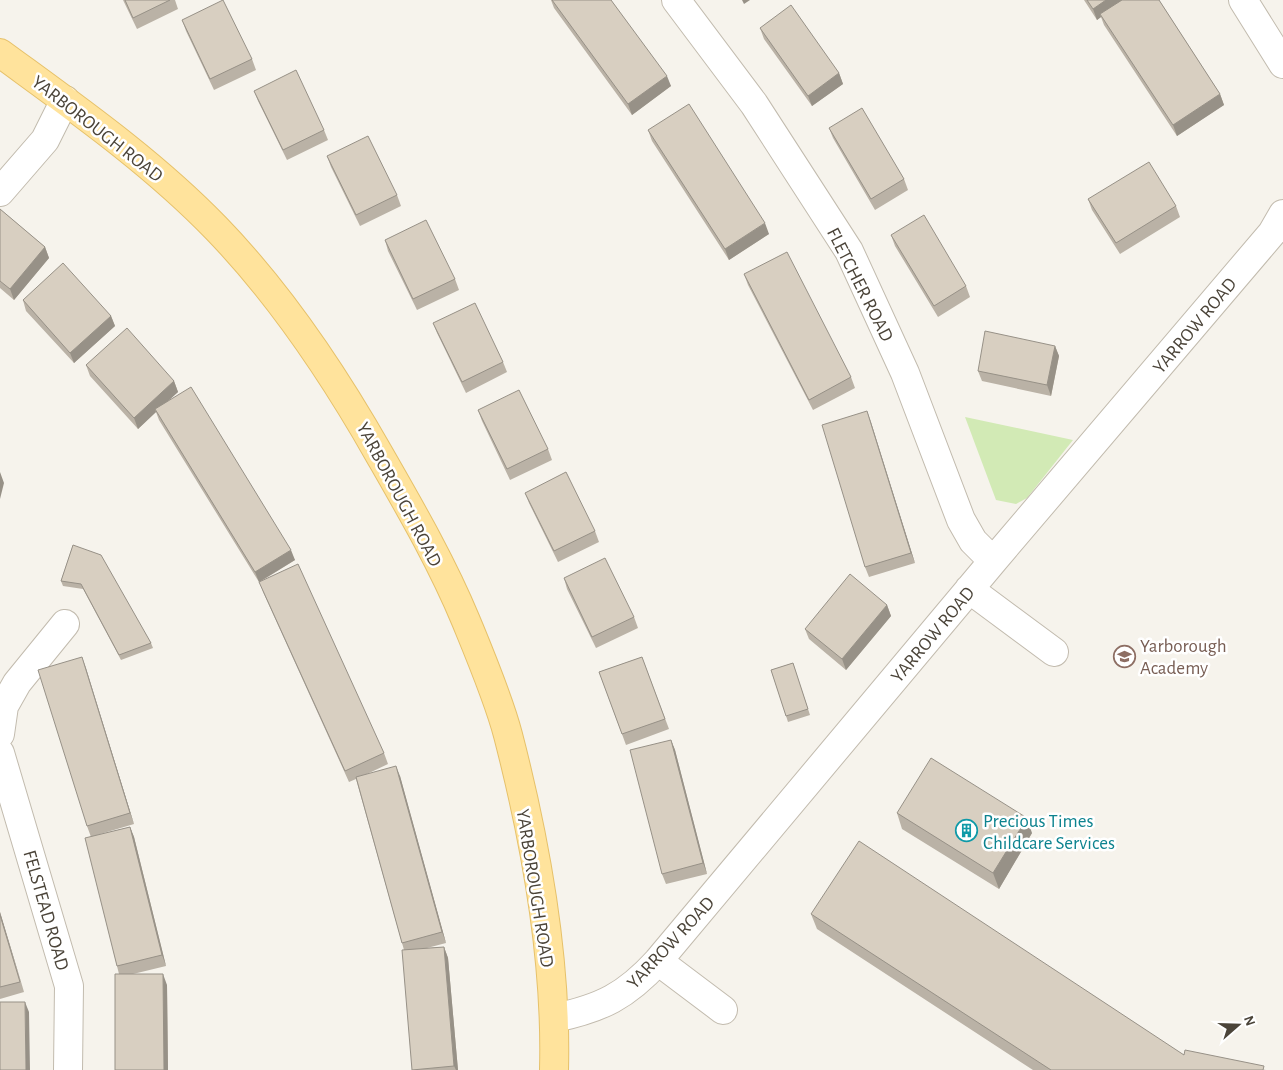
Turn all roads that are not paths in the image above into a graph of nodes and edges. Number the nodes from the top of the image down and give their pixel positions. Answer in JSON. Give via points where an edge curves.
{"nodes":[{"id":1,"x":676,"y":0,"type":"edge"},
{"id":2,"x":1243,"y":0,"type":"edge"},
{"id":3,"x":0,"y":52,"type":"edge"},
{"id":4,"x":1283,"y":64,"type":"edge"},
{"id":5,"x":65,"y":100,"type":"junction"},
{"id":6,"x":0,"y":192,"type":"edge"},
{"id":7,"x":1283,"y":214,"type":"edge"},
{"id":8,"x":993,"y":561,"type":"junction"},
{"id":9,"x":969,"y":589,"type":"junction"},
{"id":10,"x":64,"y":624,"type":"dead end"},
{"id":11,"x":1054,"y":652,"type":"dead end"},
{"id":12,"x":0,"y":734,"type":"edge"},
{"id":13,"x":0,"y":753,"type":"edge"},
{"id":14,"x":658,"y":961,"type":"junction"},
{"id":15,"x":723,"y":1010,"type":"dead end"},
{"id":16,"x":555,"y":1018,"type":"junction"},
{"id":17,"x":68,"y":1070,"type":"edge"},
{"id":18,"x":554,"y":1070,"type":"edge"}],
"edges":[{"from":1,"to":8,"type":"street","name":"FLETCHER ROAD","via":[[754,104],[849,252],[905,373],[961,520],[973,541]]},
{"from":2,"to":4,"type":"street"},
{"from":3,"to":5,"type":"main road","name":"YARBOROUGH ROAD"},
{"from":5,"to":6,"type":"street","via":[[45,140]]},
{"from":5,"to":16,"type":"main road","name":"YARBOROUGH ROAD","via":[[135,153],[217,228],[290,313],[354,410],[412,511],[465,619],[507,732],[538,876]]},
{"from":7,"to":8,"type":"street","name":"YARROW ROAD","via":[[1266,241]]},
{"from":8,"to":9,"type":"street","name":"YARROW ROAD"},
{"from":9,"to":11,"type":"street"},
{"from":9,"to":14,"type":"street","name":"YARROW ROAD"},
{"from":10,"to":12,"type":"street","via":[[17,683],[4,706]]},
{"from":13,"to":17,"type":"street","name":"FELSTEAD ROAD","via":[[69,986]]},
{"from":14,"to":15,"type":"street"},
{"from":14,"to":16,"type":"street","name":"YARROW ROAD","via":[[637,984],[621,995],[578,1013]]},
{"from":16,"to":18,"type":"main road","name":"YARBOROUGH ROAD"}]}
